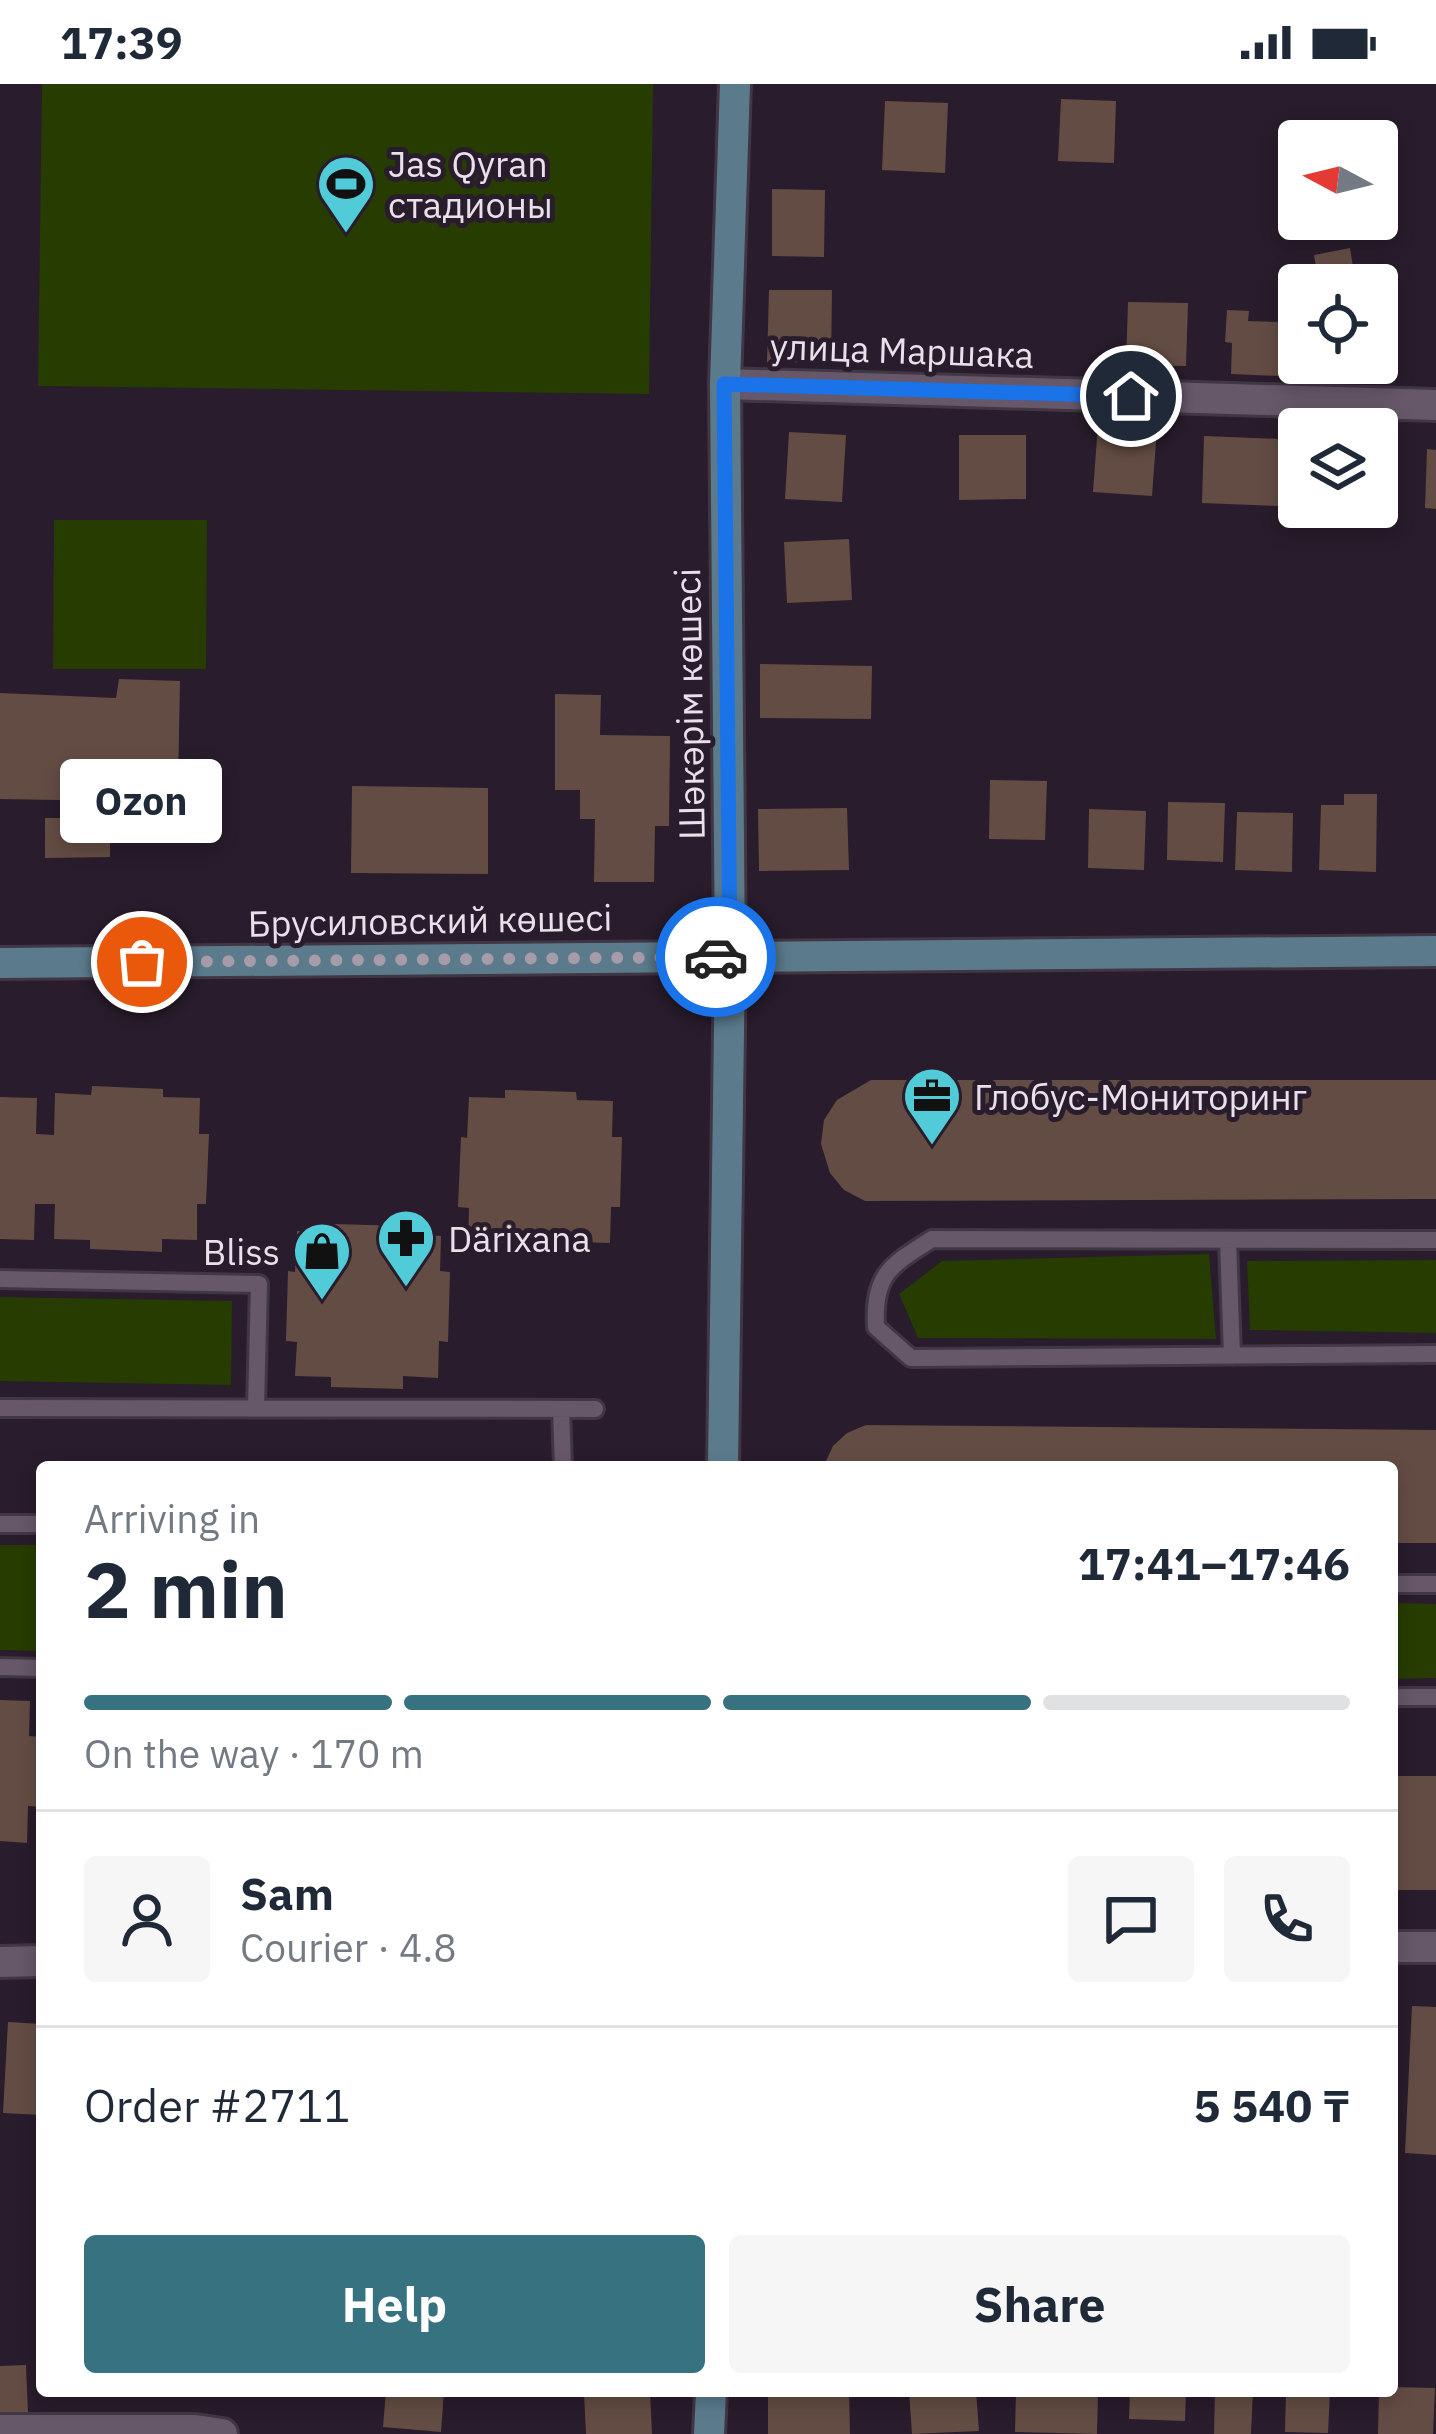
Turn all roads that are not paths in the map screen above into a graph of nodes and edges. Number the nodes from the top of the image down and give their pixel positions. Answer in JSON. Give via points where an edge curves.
{"nodes":[{"id":1,"x":735,"y":84,"type":"edge"},
{"id":2,"x":724,"y":384,"type":"junction"},
{"id":3,"x":1436,"y":405,"type":"edge"},
{"id":4,"x":1436,"y":951,"type":"edge"},
{"id":5,"x":730,"y":957,"type":"junction"},
{"id":6,"x":0,"y":963,"type":"edge"},
{"id":7,"x":1228,"y":1240,"type":"junction"},
{"id":8,"x":1436,"y":1240,"type":"edge"},
{"id":9,"x":0,"y":1279,"type":"edge"},
{"id":10,"x":1436,"y":1354,"type":"edge"},
{"id":11,"x":1232,"y":1356,"type":"junction"},
{"id":12,"x":0,"y":1408,"type":"edge"},
{"id":13,"x":256,"y":1408,"type":"junction"},
{"id":14,"x":561,"y":1408,"type":"junction"},
{"id":15,"x":595,"y":1408,"type":"dead end"},
{"id":16,"x":563,"y":1461,"type":"edge"},
{"id":17,"x":723,"y":1461,"type":"edge"},
{"id":18,"x":0,"y":1524,"type":"edge"},
{"id":19,"x":36,"y":1524,"type":"edge"},
{"id":20,"x":1398,"y":1584,"type":"edge"},
{"id":21,"x":1436,"y":1584,"type":"edge"},
{"id":22,"x":0,"y":1667,"type":"edge"},
{"id":23,"x":36,"y":1667,"type":"edge"},
{"id":24,"x":1398,"y":1697,"type":"edge"},
{"id":25,"x":1436,"y":1697,"type":"edge"},
{"id":26,"x":1398,"y":1947,"type":"edge"},
{"id":27,"x":1436,"y":1947,"type":"edge"},
{"id":28,"x":36,"y":1960,"type":"edge"},
{"id":29,"x":0,"y":1962,"type":"edge"},
{"id":30,"x":711,"y":2397,"type":"edge"},
{"id":31,"x":0,"y":2430,"type":"edge"},
{"id":32,"x":222,"y":2434,"type":"edge"},
{"id":33,"x":710,"y":2434,"type":"edge"}],
"edges":[{"from":1,"to":2,"type":"street","name":"Шәкәрім көшесі"},
{"from":2,"to":3,"type":"street","name":"улица Маршака"},
{"from":2,"to":5,"type":"street","name":"Шәкәрім көшесі"},
{"from":4,"to":5,"type":"street","name":"Брусиловский көшесі"},
{"from":5,"to":6,"type":"street","name":"Брусиловский көшесі"},
{"from":5,"to":17,"type":"street","name":"Шәкәрім көшесі"},
{"from":7,"to":8,"type":"lane"},
{"from":7,"to":11,"type":"lane"},
{"from":7,"to":11,"type":"lane","via":[[932,1239],[890,1266],[874,1297],[876,1327],[911,1358]]},
{"from":9,"to":13,"type":"lane","via":[[259,1284]]},
{"from":10,"to":11,"type":"lane"},
{"from":12,"to":13,"type":"lane"},
{"from":13,"to":14,"type":"lane"},
{"from":14,"to":15,"type":"lane"},
{"from":14,"to":16,"type":"lane"},
{"from":18,"to":19,"type":"lane"},
{"from":20,"to":21,"type":"lane"},
{"from":22,"to":23,"type":"lane"},
{"from":24,"to":25,"type":"lane"},
{"from":26,"to":27,"type":"street"},
{"from":28,"to":29,"type":"street"},
{"from":30,"to":33,"type":"street"},
{"from":31,"to":32,"type":"street"}]}
